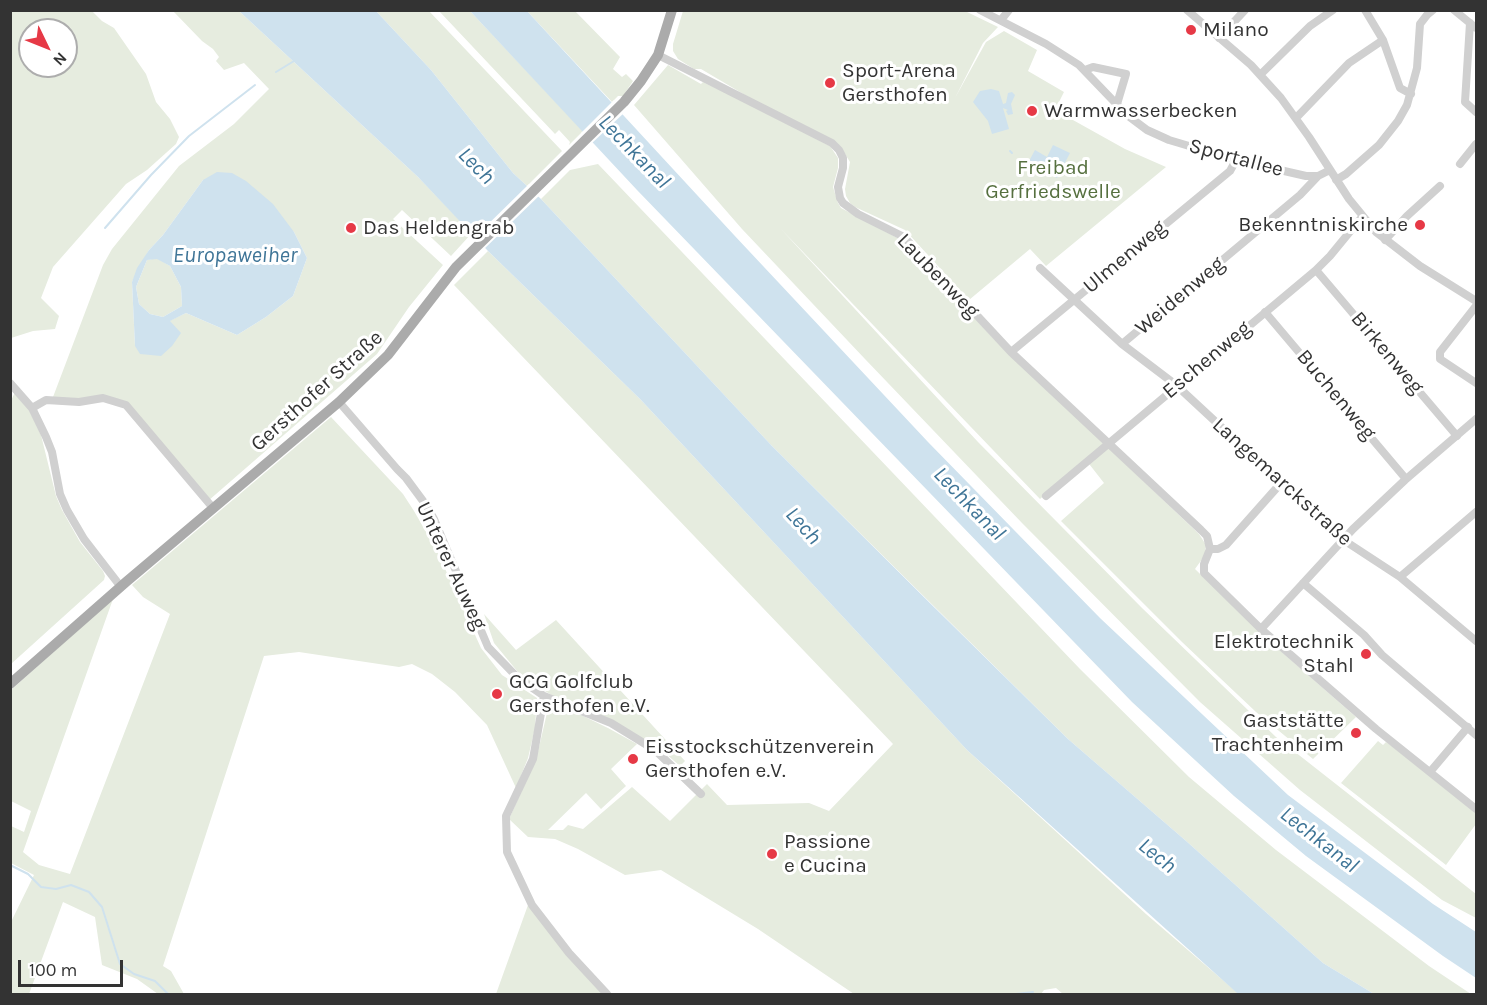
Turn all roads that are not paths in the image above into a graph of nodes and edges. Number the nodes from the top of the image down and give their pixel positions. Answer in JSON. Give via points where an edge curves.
{"nodes":[{"id":1,"x":672,"y":10,"type":"edge"},
{"id":2,"x":980,"y":10,"type":"edge"},
{"id":3,"x":1009,"y":10,"type":"edge"},
{"id":4,"x":1187,"y":10,"type":"edge"},
{"id":5,"x":1245,"y":10,"type":"edge"},
{"id":6,"x":1333,"y":10,"type":"edge"},
{"id":7,"x":1365,"y":10,"type":"edge"},
{"id":8,"x":1433,"y":10,"type":"edge"},
{"id":9,"x":1454,"y":10,"type":"edge"},
{"id":10,"x":1001,"y":20,"type":"junction"},
{"id":11,"x":1473,"y":25,"type":"edge"},
{"id":12,"x":1219,"y":38,"type":"junction"},
{"id":13,"x":1383,"y":40,"type":"junction"},
{"id":14,"x":658,"y":55,"type":"junction"},
{"id":15,"x":1085,"y":70,"type":"junction"},
{"id":16,"x":1260,"y":75,"type":"junction"},
{"id":17,"x":1411,"y":94,"type":"junction"},
{"id":18,"x":1117,"y":104,"type":"junction"},
{"id":19,"x":1476,"y":112,"type":"edge"},
{"id":20,"x":1296,"y":118,"type":"junction"},
{"id":21,"x":1476,"y":144,"type":"edge"},
{"id":22,"x":1236,"y":160,"type":"junction"},
{"id":23,"x":1460,"y":164,"type":"dead end"},
{"id":24,"x":1330,"y":170,"type":"junction"},
{"id":25,"x":1318,"y":176,"type":"junction"},
{"id":26,"x":1336,"y":180,"type":"junction"},
{"id":27,"x":1440,"y":186,"type":"dead end"},
{"id":28,"x":1362,"y":217,"type":"junction"},
{"id":29,"x":1385,"y":240,"type":"junction"},
{"id":30,"x":1040,"y":268,"type":"dead end"},
{"id":31,"x":1316,"y":270,"type":"junction"},
{"id":32,"x":1074,"y":300,"type":"junction"},
{"id":33,"x":1476,"y":301,"type":"edge"},
{"id":34,"x":1476,"y":306,"type":"edge"},
{"id":35,"x":1265,"y":312,"type":"junction"},
{"id":36,"x":1122,"y":344,"type":"junction"},
{"id":37,"x":1011,"y":352,"type":"junction"},
{"id":38,"x":10,"y":383,"type":"edge"},
{"id":39,"x":1476,"y":383,"type":"edge"},
{"id":40,"x":1176,"y":385,"type":"junction"},
{"id":41,"x":339,"y":402,"type":"junction"},
{"id":42,"x":32,"y":408,"type":"junction"},
{"id":43,"x":1476,"y":419,"type":"edge"},
{"id":44,"x":1457,"y":436,"type":"junction"},
{"id":45,"x":1108,"y":443,"type":"junction"},
{"id":46,"x":1406,"y":479,"type":"junction"},
{"id":47,"x":1281,"y":483,"type":"junction"},
{"id":48,"x":1046,"y":496,"type":"dead end"},
{"id":49,"x":213,"y":508,"type":"junction"},
{"id":50,"x":1476,"y":512,"type":"edge"},
{"id":51,"x":1342,"y":539,"type":"junction"},
{"id":52,"x":1210,"y":549,"type":"junction"},
{"id":53,"x":1400,"y":577,"type":"junction"},
{"id":54,"x":1303,"y":583,"type":"junction"},
{"id":55,"x":121,"y":587,"type":"junction"},
{"id":56,"x":1261,"y":629,"type":"junction"},
{"id":57,"x":1476,"y":639,"type":"edge"},
{"id":58,"x":10,"y":684,"type":"edge"},
{"id":59,"x":544,"y":696,"type":"junction"},
{"id":60,"x":1468,"y":727,"type":"junction"},
{"id":61,"x":1476,"y":735,"type":"edge"},
{"id":62,"x":1430,"y":772,"type":"junction"},
{"id":63,"x":701,"y":794,"type":"dead end"},
{"id":64,"x":1476,"y":809,"type":"edge"},
{"id":65,"x":607,"y":994,"type":"edge"}],
"edges":[{"from":1,"to":14,"type":"main road","name":"Gersthofer Straße"},
{"from":2,"to":10,"type":"street","name":"Sportallee"},
{"from":3,"to":10,"type":"street"},
{"from":4,"to":12,"type":"street"},
{"from":5,"to":12,"type":"street"},
{"from":6,"to":16,"type":"street","via":[[1310,26]]},
{"from":7,"to":13,"type":"street"},
{"from":8,"to":17,"type":"street","via":[[1420,24],[1418,68]]},
{"from":9,"to":11,"type":"street"},
{"from":10,"to":15,"type":"street","name":"Sportallee"},
{"from":11,"to":19,"type":"street","via":[[1465,102]]},
{"from":12,"to":16,"type":"street"},
{"from":13,"to":17,"type":"street","via":[[1400,88]]},
{"from":13,"to":20,"type":"street","via":[[1349,63]]},
{"from":14,"to":37,"type":"street","name":"Laubenweg","via":[[832,143],[843,158],[838,187],[843,203],[904,237]]},
{"from":14,"to":41,"type":"main road","name":"Gersthofer Straße","via":[[624,102],[464,260],[388,355]]},
{"from":15,"to":18,"type":"street","name":"Sportallee"},
{"from":15,"to":18,"type":"street","via":[[1126,74]]},
{"from":16,"to":20,"type":"street"},
{"from":17,"to":26,"type":"street","via":[[1398,121],[1378,145]]},
{"from":18,"to":22,"type":"street","name":"Sportallee","via":[[1147,130]]},
{"from":20,"to":24,"type":"street"},
{"from":21,"to":23,"type":"street"},
{"from":22,"to":25,"type":"street","name":"Sportallee"},
{"from":22,"to":32,"type":"street","name":"Ulmenweg","via":[[1225,175]]},
{"from":24,"to":25,"type":"street"},
{"from":24,"to":26,"type":"street"},
{"from":25,"to":36,"type":"street","name":"Weidenweg"},
{"from":26,"to":28,"type":"street"},
{"from":27,"to":29,"type":"street"},
{"from":28,"to":29,"type":"street"},
{"from":28,"to":31,"type":"street","name":"Eschenweg"},
{"from":29,"to":33,"type":"street"},
{"from":30,"to":32,"type":"street","name":"Langemarckstraße"},
{"from":31,"to":35,"type":"street","name":"Eschenweg"},
{"from":31,"to":44,"type":"street","name":"Birkenweg"},
{"from":32,"to":36,"type":"street","name":"Langemarckstraße"},
{"from":32,"to":37,"type":"street","name":"Ulmenweg"},
{"from":34,"to":39,"type":"street","via":[[1440,352],[1440,358]]},
{"from":35,"to":40,"type":"street","name":"Eschenweg"},
{"from":35,"to":46,"type":"street","name":"Buchenweg"},
{"from":36,"to":40,"type":"street","name":"Langemarckstraße"},
{"from":37,"to":45,"type":"street","name":"Laubenweg"},
{"from":38,"to":42,"type":"street"},
{"from":40,"to":45,"type":"street","name":"Eschenweg"},
{"from":40,"to":47,"type":"street","name":"Langemarckstraße"},
{"from":41,"to":49,"type":"main road","name":"Gersthofer Straße"},
{"from":41,"to":59,"type":"street","name":"Unterer Auweg","via":[[426,505],[488,648],[518,678]]},
{"from":42,"to":49,"type":"street","via":[[46,400],[79,402],[102,398],[126,405]]},
{"from":42,"to":55,"type":"street","via":[[52,452],[67,510],[84,540]]},
{"from":43,"to":44,"type":"street"},
{"from":44,"to":46,"type":"street"},
{"from":45,"to":48,"type":"street","name":"Eschenweg"},
{"from":45,"to":52,"type":"street","name":"Laubenweg","via":[[1207,536]]},
{"from":46,"to":51,"type":"street"},
{"from":47,"to":51,"type":"street","name":"Langemarckstraße"},
{"from":47,"to":52,"type":"street","via":[[1226,545]]},
{"from":49,"to":55,"type":"main road","name":"Gersthofer Straße"},
{"from":50,"to":53,"type":"street"},
{"from":51,"to":53,"type":"street","name":"Langemarckstraße"},
{"from":51,"to":54,"type":"street"},
{"from":52,"to":56,"type":"street","via":[[1203,564],[1204,573]]},
{"from":53,"to":57,"type":"street","name":"Langemarckstraße"},
{"from":54,"to":56,"type":"street"},
{"from":54,"to":60,"type":"street"},
{"from":55,"to":58,"type":"main road","name":"Gersthofer Straße"},
{"from":56,"to":62,"type":"street"},
{"from":59,"to":63,"type":"street","name":"Unterer Auweg","via":[[611,723],[655,750]]},
{"from":59,"to":65,"type":"street","via":[[532,759],[506,816],[507,852],[532,905]]},
{"from":60,"to":61,"type":"street"},
{"from":60,"to":62,"type":"street"},
{"from":62,"to":64,"type":"street"}]}
